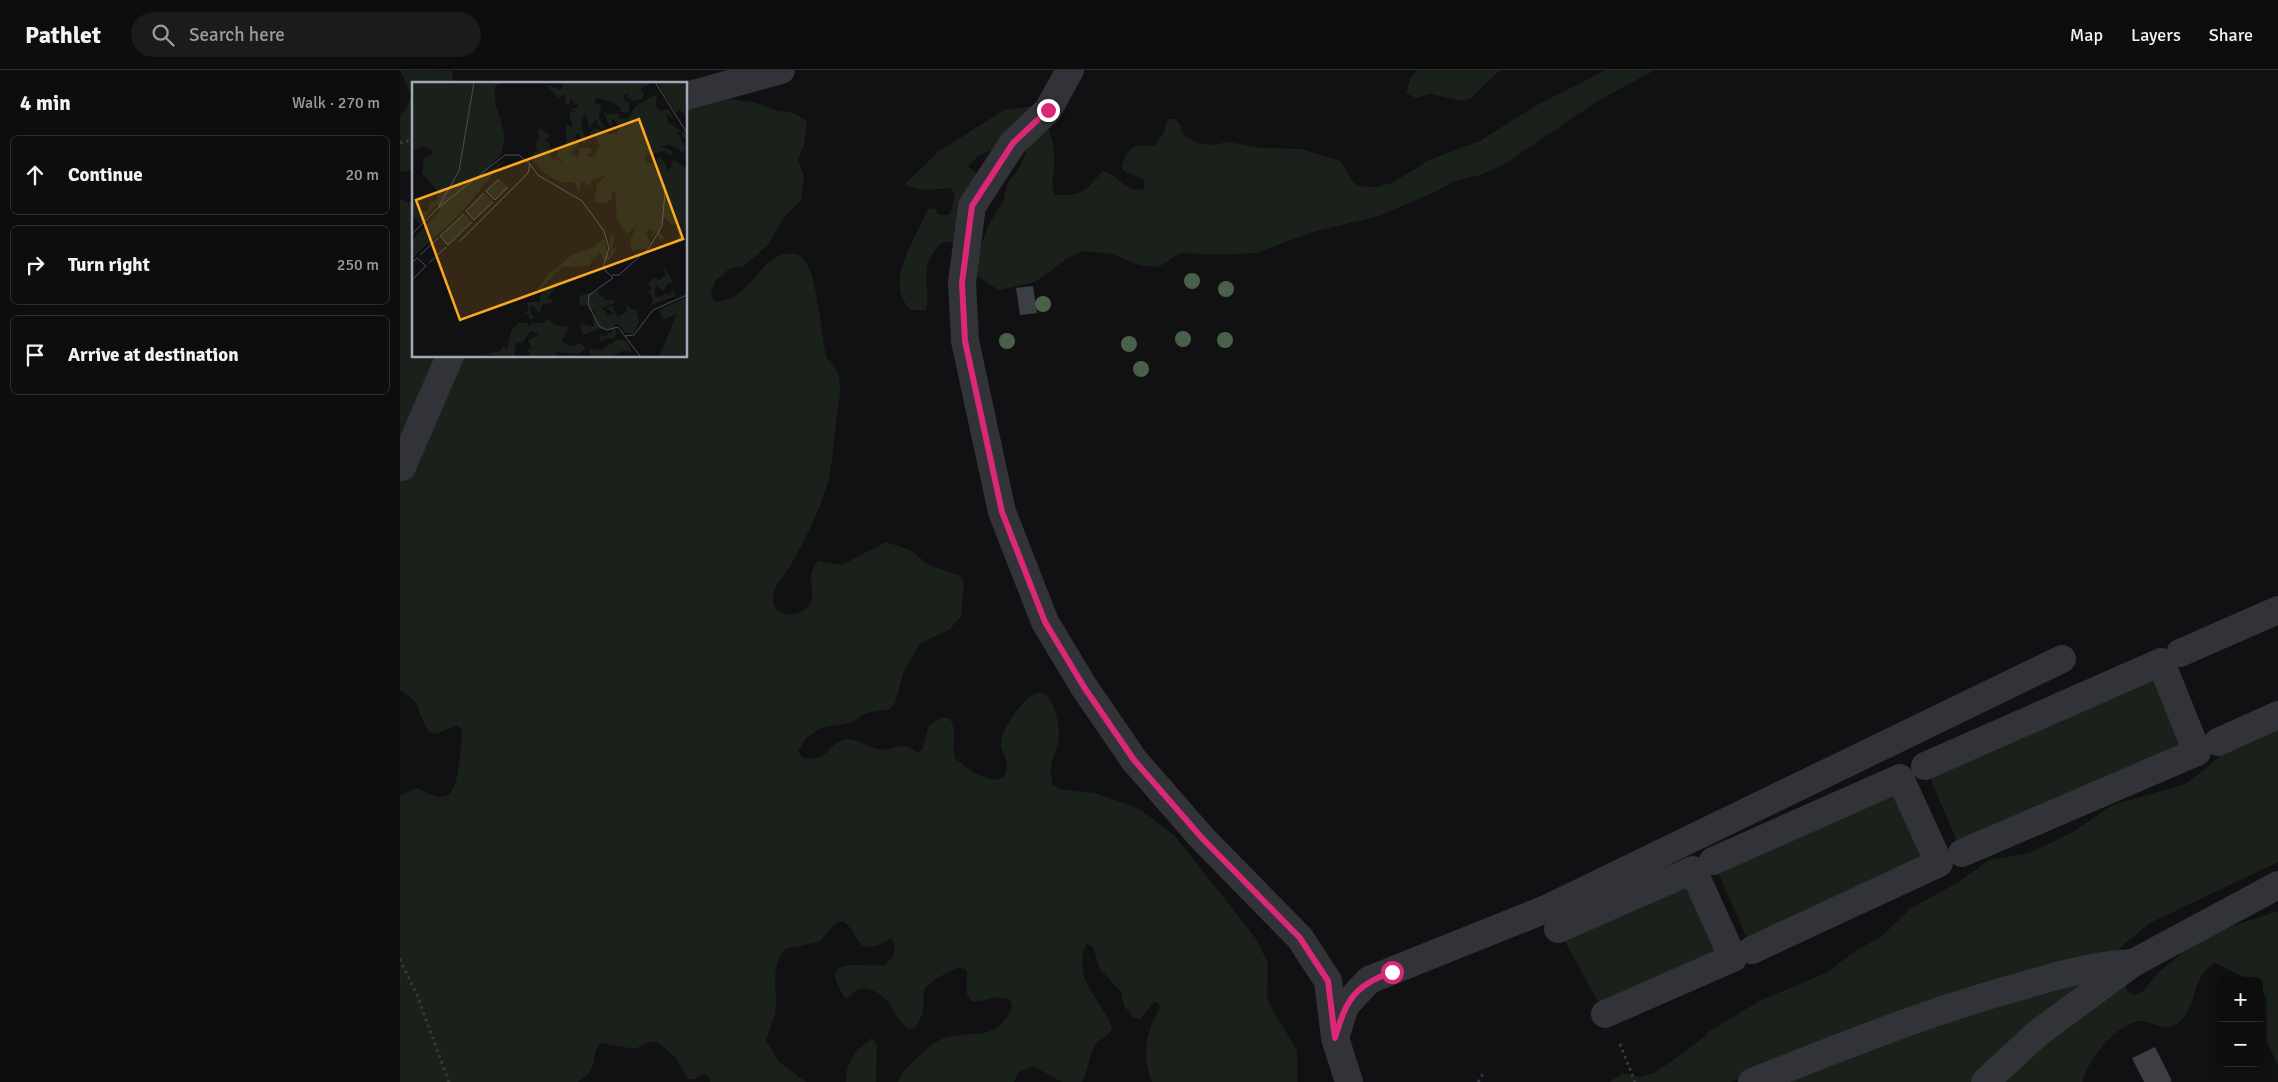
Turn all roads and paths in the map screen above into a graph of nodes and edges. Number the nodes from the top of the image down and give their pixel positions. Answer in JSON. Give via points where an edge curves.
{"nodes":[{"id":1,"x":781,"y":70,"type":"edge"},
{"id":2,"x":1070,"y":70,"type":"edge"},
{"id":3,"x":688,"y":95,"type":"edge"},
{"id":4,"x":449,"y":358,"type":"edge"},
{"id":5,"x":402,"y":467,"type":"dead end"},
{"id":6,"x":2278,"y":610,"type":"edge"},
{"id":7,"x":2180,"y":653,"type":"dead end"},
{"id":8,"x":2062,"y":659,"type":"dead end"},
{"id":9,"x":2278,"y":715,"type":"edge"},
{"id":10,"x":2218,"y":742,"type":"dead end"},
{"id":11,"x":1924,"y":766,"type":"dead end"},
{"id":12,"x":1962,"y":853,"type":"dead end"},
{"id":13,"x":1713,"y":861,"type":"dead end"},
{"id":14,"x":2278,"y":885,"type":"edge"},
{"id":15,"x":1558,"y":929,"type":"dead end"},
{"id":16,"x":1752,"y":950,"type":"dead end"},
{"id":17,"x":400,"y":959,"type":"edge"},
{"id":18,"x":2134,"y":963,"type":"junction"},
{"id":19,"x":1605,"y":1014,"type":"dead end"},
{"id":20,"x":1335,"y":1038,"type":"junction"},
{"id":21,"x":1620,"y":1044,"type":"dead end"},
{"id":22,"x":1483,"y":1074,"type":"dead end"},
{"id":23,"x":449,"y":1082,"type":"edge"},
{"id":24,"x":1349,"y":1082,"type":"edge"},
{"id":25,"x":1478,"y":1082,"type":"edge"},
{"id":26,"x":1635,"y":1082,"type":"edge"},
{"id":27,"x":1752,"y":1082,"type":"edge"},
{"id":28,"x":1985,"y":1082,"type":"edge"}],
"edges":[{"from":1,"to":3,"type":"street"},
{"from":2,"to":20,"type":"street","via":[[1048,110],[1013,143],[972,206],[962,283],[965,341],[1002,512],[1045,622],[1134,760],[1202,838],[1300,938],[1328,981]]},
{"from":4,"to":5,"type":"street"},
{"from":6,"to":7,"type":"street"},
{"from":8,"to":20,"type":"street","via":[[1546,909],[1369,980],[1345,1006]]},
{"from":9,"to":10,"type":"street"},
{"from":11,"to":12,"type":"street","via":[[2161,662],[2197,752]]},
{"from":13,"to":16,"type":"street","via":[[1900,778],[1939,863]]},
{"from":14,"to":18,"type":"street"},
{"from":15,"to":19,"type":"street","via":[[1693,870],[1733,958]]},
{"from":17,"to":23,"type":"path"},
{"from":18,"to":27,"type":"street","via":[[2110,964],[1974,998],[1906,1021]]},
{"from":18,"to":28,"type":"street","via":[[2038,1033]]},
{"from":20,"to":24,"type":"street"},
{"from":21,"to":26,"type":"path"},
{"from":22,"to":25,"type":"path"}]}
